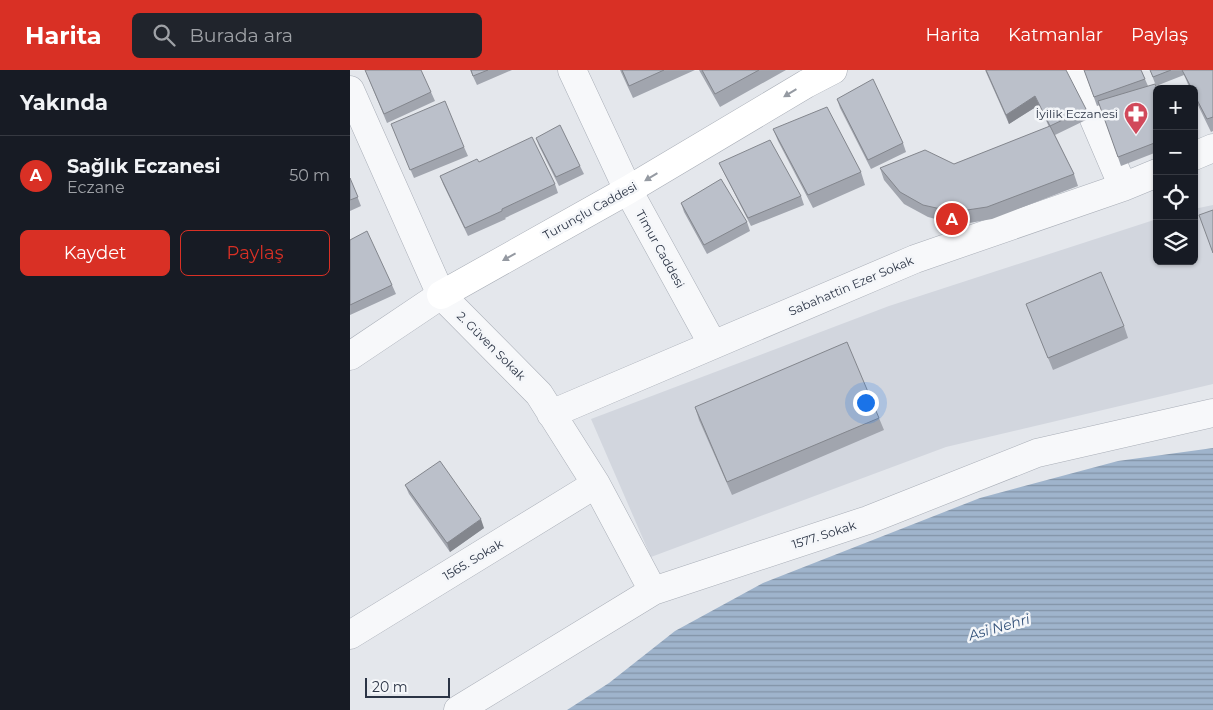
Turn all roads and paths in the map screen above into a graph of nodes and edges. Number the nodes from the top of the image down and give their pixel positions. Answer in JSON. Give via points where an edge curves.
{"nodes":[{"id":1,"x":572,"y":70,"type":"edge"},
{"id":2,"x":833,"y":70,"type":"edge"},
{"id":3,"x":1074,"y":70,"type":"edge"},
{"id":4,"x":350,"y":90,"type":"edge"},
{"id":5,"x":1213,"y":148,"type":"edge"},
{"id":6,"x":1198,"y":154,"type":"edge"},
{"id":7,"x":1153,"y":175,"type":"edge"},
{"id":8,"x":1123,"y":187,"type":"junction"},
{"id":9,"x":628,"y":190,"type":"junction"},
{"id":10,"x":441,"y":294,"type":"junction"},
{"id":11,"x":713,"y":345,"type":"junction"},
{"id":12,"x":350,"y":356,"type":"edge"},
{"id":13,"x":1213,"y":413,"type":"edge"},
{"id":14,"x":551,"y":414,"type":"junction"},
{"id":15,"x":596,"y":484,"type":"junction"},
{"id":16,"x":653,"y":591,"type":"junction"},
{"id":17,"x":350,"y":635,"type":"edge"},
{"id":18,"x":458,"y":710,"type":"edge"}],
"edges":[{"from":1,"to":9,"type":"street","name":"Timur Caddesi"},
{"from":2,"to":9,"type":"street","name":"Turunçlu Caddesi","one_way":true},
{"from":3,"to":8,"type":"street"},
{"from":4,"to":10,"type":"street","name":"2. Güven Sokak"},
{"from":5,"to":6,"type":"street"},
{"from":7,"to":8,"type":"street","name":"Sabahattin Ezer Sokak"},
{"from":8,"to":11,"type":"street","name":"Sabahattin Ezer Sokak","via":[[915,259]]},
{"from":9,"to":10,"type":"street","name":"Turunçlu Caddesi","one_way":true},
{"from":9,"to":11,"type":"street","name":"Timur Caddesi"},
{"from":10,"to":12,"type":"street","name":"Turunçlu Caddesi"},
{"from":10,"to":14,"type":"street","name":"2. Güven Sokak","via":[[539,394]]},
{"from":11,"to":14,"type":"street","name":"Sabahattin Ezer Sokak"},
{"from":13,"to":16,"type":"street","name":"1577. Sokak","via":[[1037,453],[868,520]]},
{"from":14,"to":15,"type":"street","name":"2. Güven Sokak"},
{"from":15,"to":16,"type":"street","name":"2. Güven Sokak"},
{"from":15,"to":17,"type":"street","name":"1565. Sokak"},
{"from":16,"to":18,"type":"street","name":"1577. Sokak"}]}
